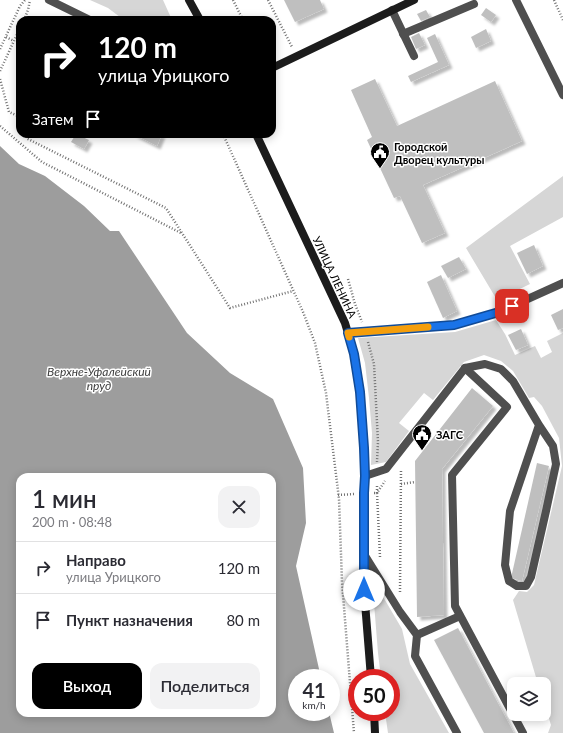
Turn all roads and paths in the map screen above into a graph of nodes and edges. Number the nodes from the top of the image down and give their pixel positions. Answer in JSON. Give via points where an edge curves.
{"nodes":[{"id":1,"x":25,"y":0,"type":"edge"},
{"id":2,"x":30,"y":0,"type":"edge"},
{"id":3,"x":49,"y":0,"type":"edge"},
{"id":4,"x":189,"y":0,"type":"edge"},
{"id":5,"x":233,"y":0,"type":"edge"},
{"id":6,"x":268,"y":0,"type":"edge"},
{"id":7,"x":414,"y":0,"type":"edge"},
{"id":8,"x":516,"y":0,"type":"edge"},
{"id":9,"x":554,"y":0,"type":"edge"},
{"id":10,"x":474,"y":4,"type":"dead end"},
{"id":11,"x":392,"y":10,"type":"junction"},
{"id":12,"x":26,"y":16,"type":"edge"},
{"id":13,"x":82,"y":16,"type":"edge"},
{"id":14,"x":198,"y":16,"type":"edge"},
{"id":15,"x":240,"y":16,"type":"edge"},
{"id":16,"x":563,"y":20,"type":"edge"},
{"id":17,"x":403,"y":34,"type":"junction"},
{"id":18,"x":6,"y":37,"type":"junction"},
{"id":19,"x":16,"y":37,"type":"edge"},
{"id":20,"x":14,"y":41,"type":"junction"},
{"id":21,"x":0,"y":49,"type":"edge"},
{"id":22,"x":296,"y":56,"type":"junction"},
{"id":23,"x":414,"y":56,"type":"dead end"},
{"id":24,"x":276,"y":66,"type":"edge"},
{"id":25,"x":0,"y":71,"type":"edge"},
{"id":26,"x":0,"y":79,"type":"edge"},
{"id":27,"x":563,"y":95,"type":"edge"},
{"id":28,"x":16,"y":115,"type":"edge"},
{"id":29,"x":0,"y":126,"type":"edge"},
{"id":30,"x":26,"y":138,"type":"edge"},
{"id":31,"x":225,"y":138,"type":"edge"},
{"id":32,"x":258,"y":138,"type":"edge"},
{"id":33,"x":183,"y":234,"type":"junction"},
{"id":34,"x":563,"y":283,"type":"edge"},
{"id":35,"x":293,"y":291,"type":"junction"},
{"id":36,"x":348,"y":333,"type":"junction"},
{"id":37,"x":465,"y":368,"type":"junction"},
{"id":38,"x":539,"y":425,"type":"junction"},
{"id":39,"x":401,"y":466,"type":"dead end"},
{"id":40,"x":365,"y":476,"type":"junction"},
{"id":41,"x":389,"y":476,"type":"dead end"},
{"id":42,"x":415,"y":482,"type":"dead end"},
{"id":43,"x":400,"y":484,"type":"junction"},
{"id":44,"x":364,"y":554,"type":"junction"},
{"id":45,"x":380,"y":562,"type":"dead end"},
{"id":46,"x":400,"y":612,"type":"junction"},
{"id":47,"x":460,"y":616,"type":"junction"},
{"id":48,"x":416,"y":635,"type":"junction"},
{"id":49,"x":370,"y":669,"type":"edge"},
{"id":50,"x":374,"y":721,"type":"edge"},
{"id":51,"x":354,"y":733,"type":"edge"},
{"id":52,"x":375,"y":733,"type":"edge"},
{"id":53,"x":457,"y":733,"type":"edge"},
{"id":54,"x":523,"y":733,"type":"edge"}],
"edges":[{"from":1,"to":18,"type":"path"},
{"from":2,"to":12,"type":"path"},
{"from":3,"to":13,"type":"street"},
{"from":4,"to":14,"type":"main road"},
{"from":5,"to":15,"type":"path"},
{"from":6,"to":22,"type":"path"},
{"from":7,"to":11,"type":"main road"},
{"from":8,"to":27,"type":"street"},
{"from":9,"to":16,"type":"path"},
{"from":10,"to":17,"type":"street"},
{"from":11,"to":17,"type":"street"},
{"from":11,"to":22,"type":"main road"},
{"from":17,"to":23,"type":"street"},
{"from":18,"to":20,"type":"path"},
{"from":18,"to":21,"type":"path"},
{"from":19,"to":20,"type":"path"},
{"from":20,"to":25,"type":"path"},
{"from":22,"to":24,"type":"main road"},
{"from":26,"to":28,"type":"path","via":[[9,112]]},
{"from":29,"to":33,"type":"path","via":[[42,162]]},
{"from":30,"to":33,"type":"path","via":[[166,208]]},
{"from":31,"to":35,"type":"path"},
{"from":32,"to":36,"type":"main road","name":"УЛИЦА ЛЕНИНА"},
{"from":33,"to":35,"type":"path","via":[[230,308]]},
{"from":34,"to":36,"type":"street","via":[[499,312],[454,325]]},
{"from":35,"to":51,"type":"path","via":[[315,343],[326,393],[339,499],[342,582]]},
{"from":36,"to":40,"type":"main road","name":"УЛИЦА ЛЕНИНА","via":[[360,392]]},
{"from":37,"to":38,"type":"street","via":[[484,364],[501,369],[513,381]]},
{"from":37,"to":40,"type":"street","via":[[386,469]]},
{"from":37,"to":47,"type":"street","via":[[507,407],[452,475],[455,606]]},
{"from":38,"to":38,"type":"street","via":[[510,511],[505,565],[509,581],[517,586],[526,586],[531,577],[556,464],[553,446]]},
{"from":39,"to":43,"type":"path"},
{"from":40,"to":44,"type":"main road","name":"УЛИЦА ЛЕНИНА"},
{"from":41,"to":45,"type":"path","via":[[377,492]]},
{"from":42,"to":43,"type":"path"},
{"from":43,"to":46,"type":"path"},
{"from":44,"to":46,"type":"street"},
{"from":44,"to":49,"type":"main road","name":"УЛИЦА ЛЕНИНА"},
{"from":46,"to":48,"type":"street"},
{"from":47,"to":48,"type":"street"},
{"from":47,"to":54,"type":"street"},
{"from":48,"to":53,"type":"street","via":[[415,656]]},
{"from":50,"to":52,"type":"main road"}]}
